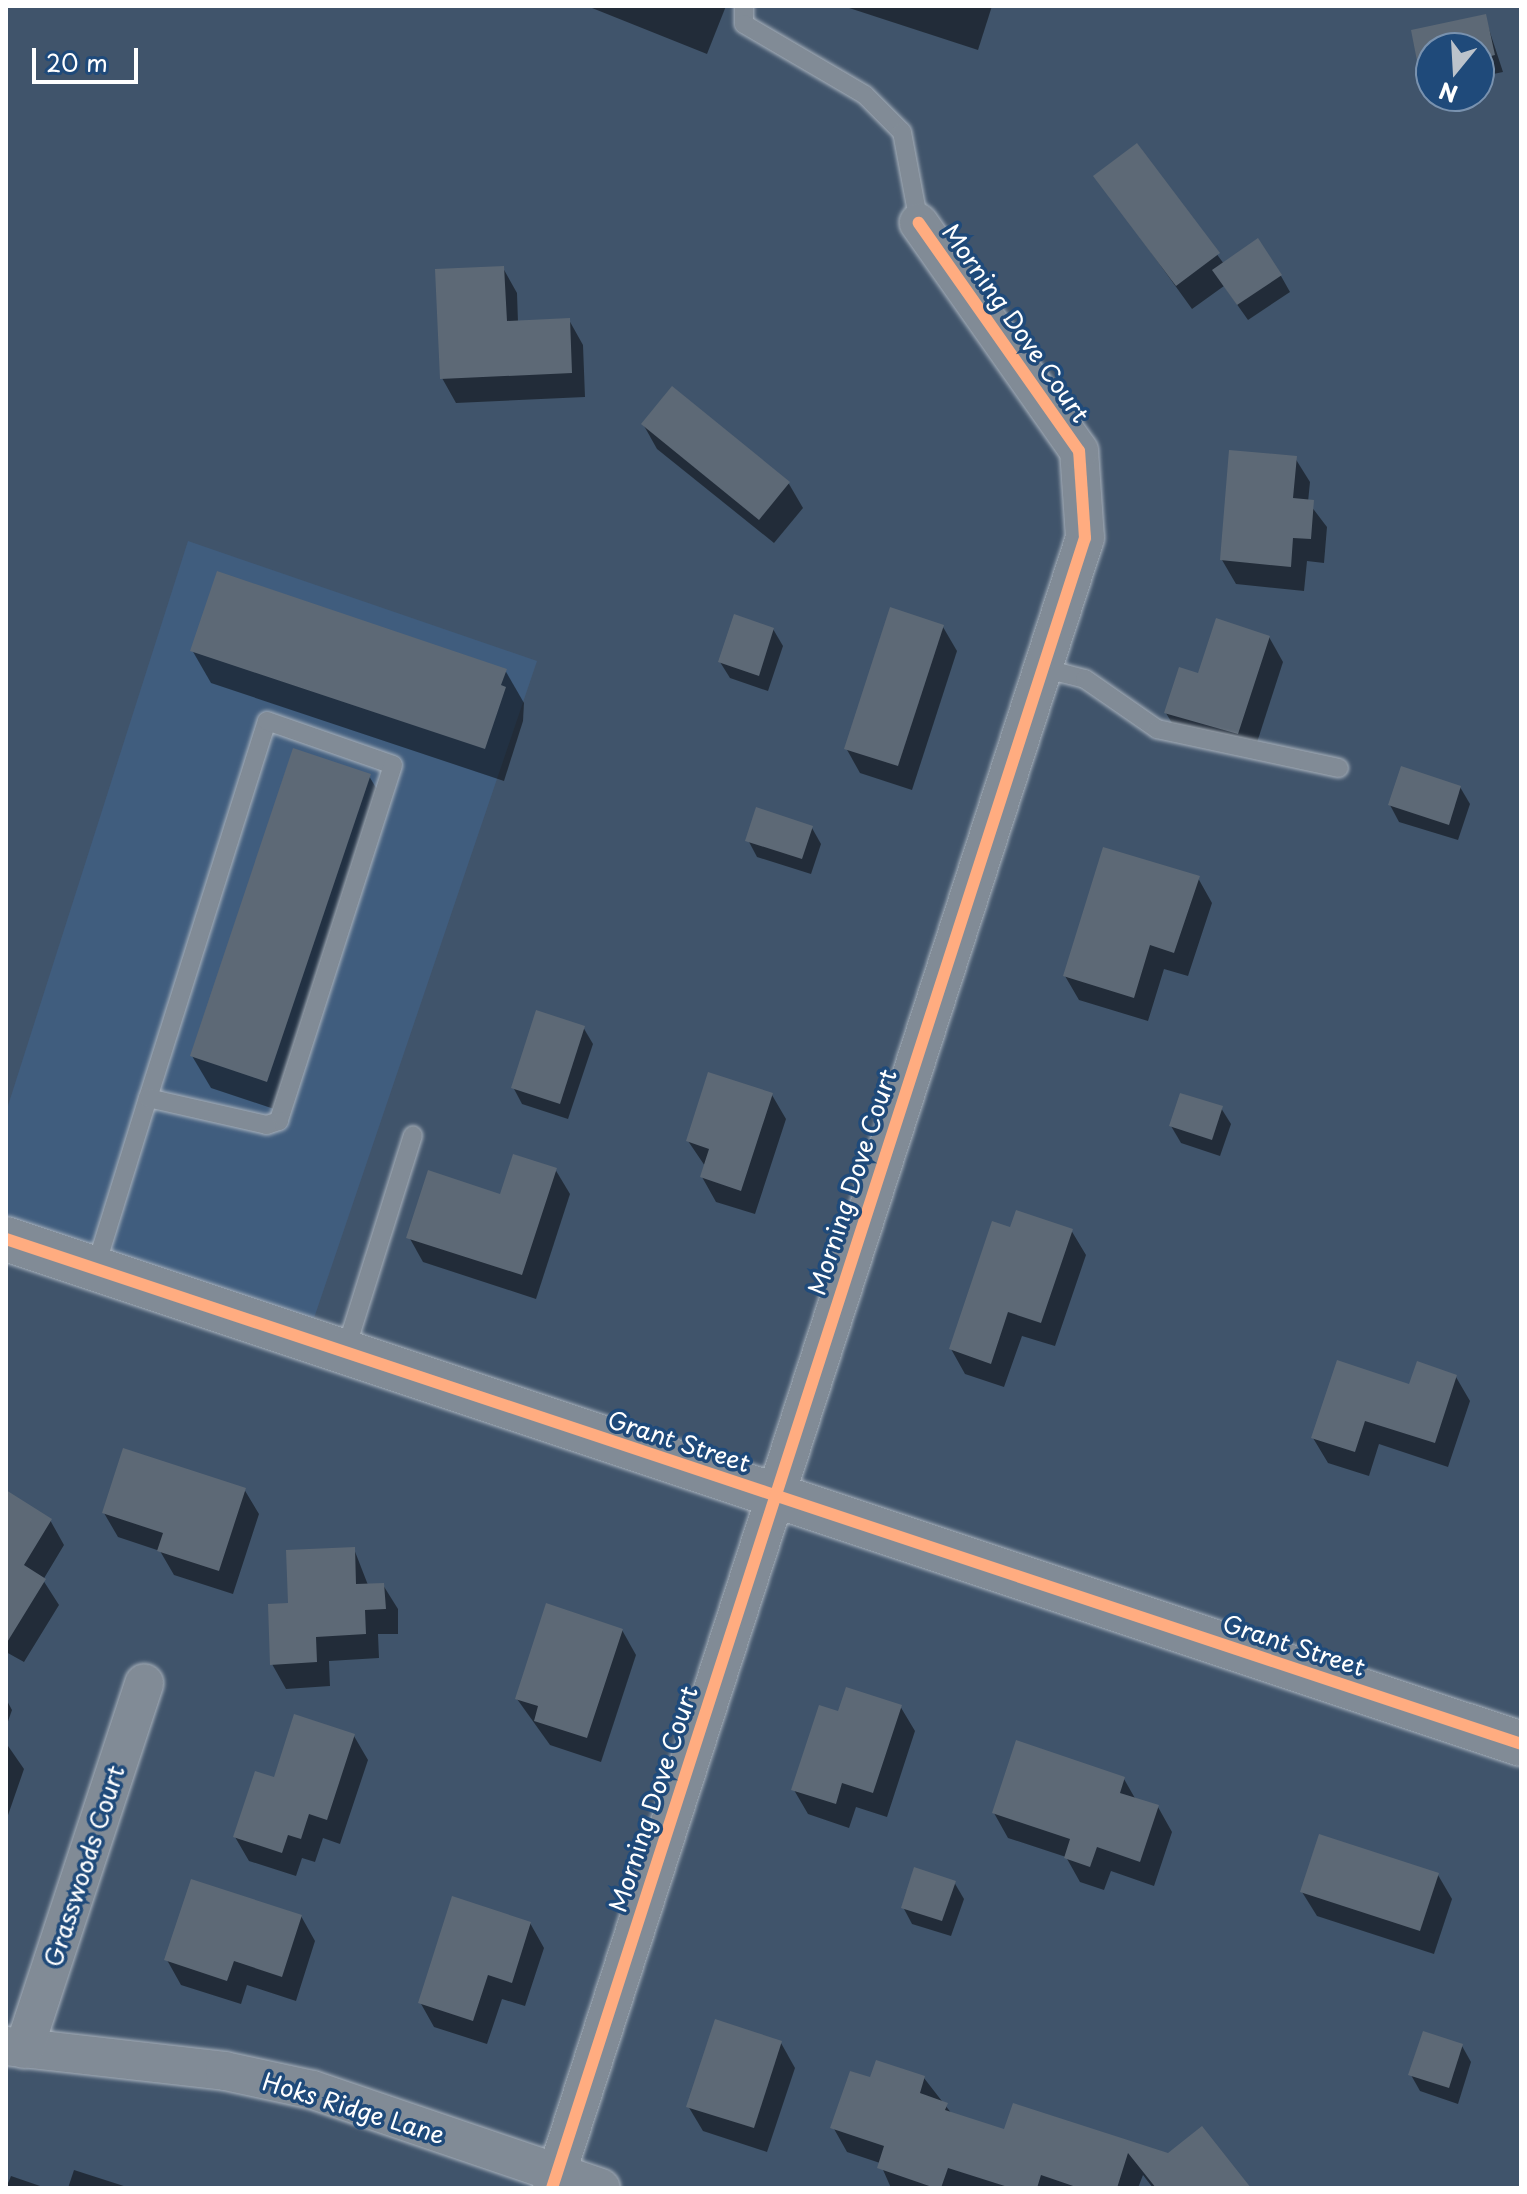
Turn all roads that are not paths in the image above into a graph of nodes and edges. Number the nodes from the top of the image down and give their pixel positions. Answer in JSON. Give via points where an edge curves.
{"nodes":[{"id":1,"x":744,"y":6,"type":"edge"},
{"id":2,"x":919,"y":223,"type":"joint"},
{"id":3,"x":1042,"y":668,"type":"junction"},
{"id":4,"x":1339,"y":768,"type":"dead end"},
{"id":5,"x":148,"y":1098,"type":"junction"},
{"id":6,"x":413,"y":1135,"type":"dead end"},
{"id":7,"x":6,"y":1239,"type":"edge"},
{"id":8,"x":95,"y":1269,"type":"junction"},
{"id":9,"x":345,"y":1352,"type":"junction"},
{"id":10,"x":774,"y":1495,"type":"junction"},
{"id":11,"x":144,"y":1683,"type":"dead end"},
{"id":12,"x":1521,"y":1744,"type":"edge"},
{"id":13,"x":15,"y":2047,"type":"edge"},
{"id":14,"x":554,"y":2181,"type":"edge"},
{"id":15,"x":601,"y":2188,"type":"edge"}],
"edges":[{"from":1,"to":2,"type":"lane","via":[[744,24],[865,95],[902,132]]},
{"from":2,"to":3,"type":"street","name":"Morning Dove Court","via":[[1079,451],[1085,538]]},
{"from":3,"to":4,"type":"lane","via":[[1085,679],[1157,729]]},
{"from":3,"to":10,"type":"street","name":"Morning Dove Court"},
{"from":5,"to":5,"type":"lane","via":[[267,721],[393,765],[279,1121],[267,1125]]},
{"from":5,"to":8,"type":"lane"},
{"from":6,"to":9,"type":"lane"},
{"from":7,"to":8,"type":"street","name":"Grant Street"},
{"from":8,"to":9,"type":"street","name":"Grant Street"},
{"from":9,"to":10,"type":"street","name":"Grant Street"},
{"from":10,"to":12,"type":"street","name":"Grant Street"},
{"from":10,"to":14,"type":"street","name":"Morning Dove Court"},
{"from":11,"to":13,"type":"street","name":"Grasswoods Court"},
{"from":13,"to":14,"type":"street","name":"Hoks Ridge Lane","via":[[225,2071],[313,2090]]},
{"from":14,"to":15,"type":"street","name":"Hoks Ridge Lane"}]}
